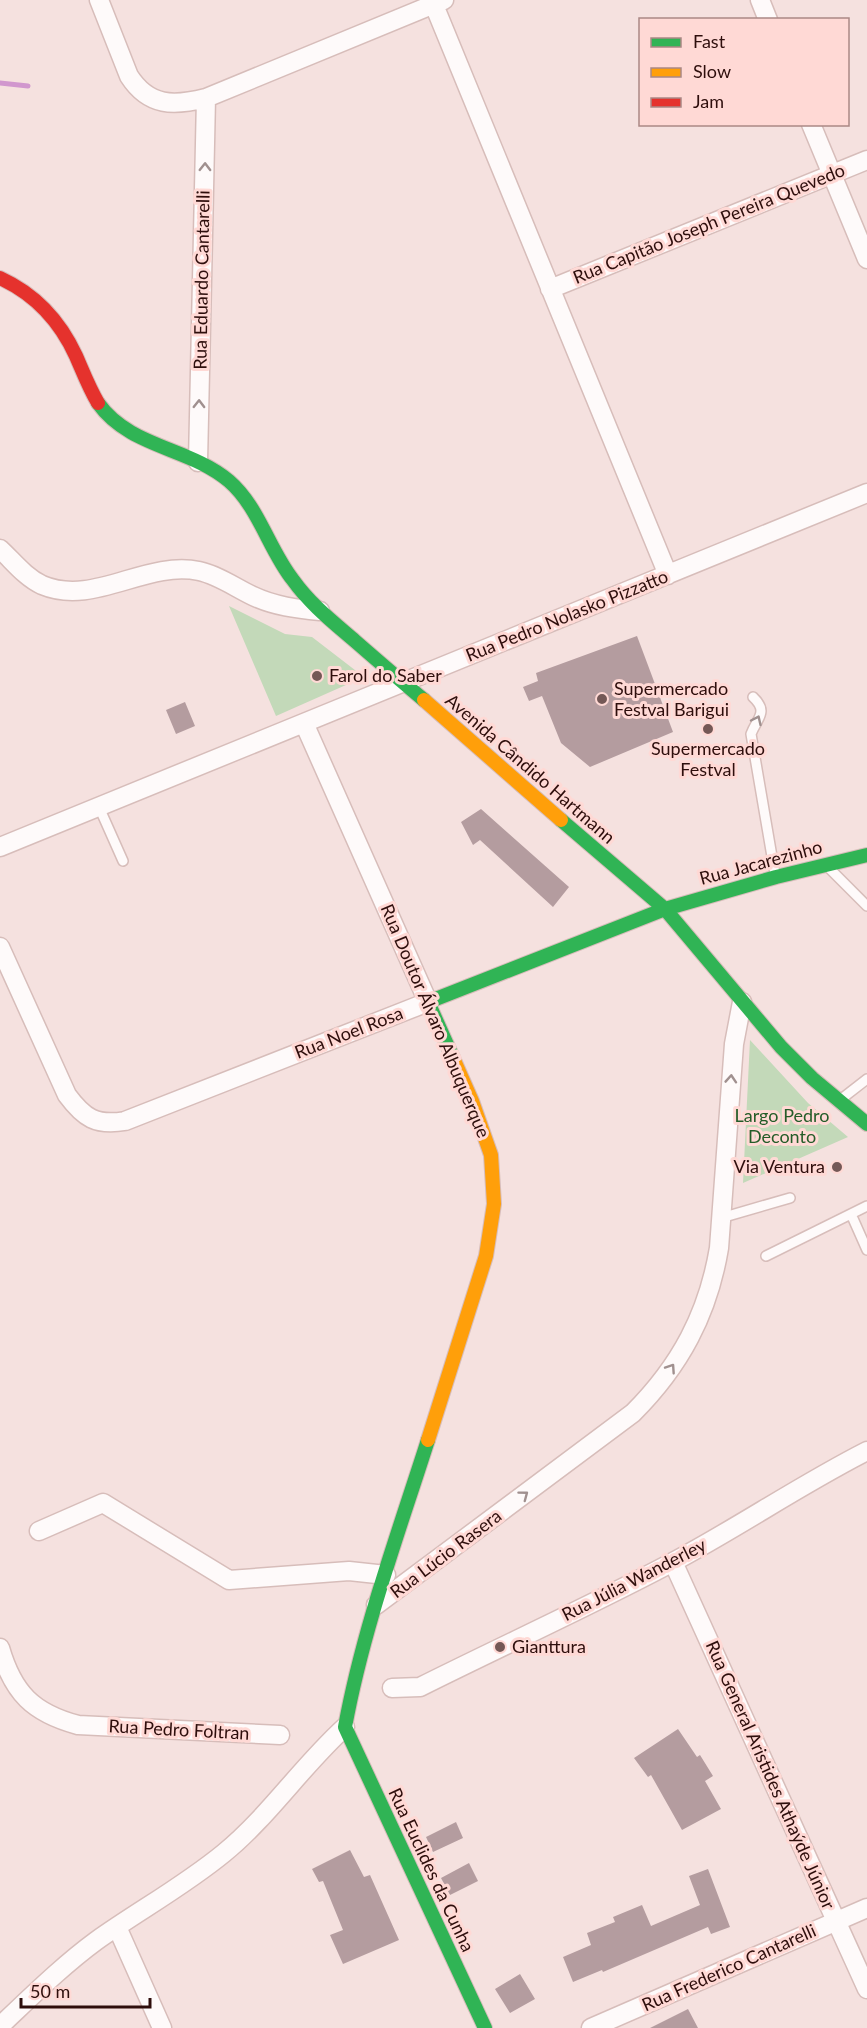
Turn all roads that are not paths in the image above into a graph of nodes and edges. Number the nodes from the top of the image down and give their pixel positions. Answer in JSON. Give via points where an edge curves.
{"nodes":[{"id":1,"x":99,"y":0,"type":"edge"},
{"id":2,"x":760,"y":0,"type":"edge"},
{"id":3,"x":437,"y":2,"type":"edge"},
{"id":4,"x":767,"y":18,"type":"edge"},
{"id":5,"x":206,"y":98,"type":"junction"},
{"id":6,"x":813,"y":126,"type":"edge"},
{"id":7,"x":867,"y":160,"type":"edge"},
{"id":8,"x":832,"y":174,"type":"junction"},
{"id":9,"x":867,"y":259,"type":"edge"},
{"id":10,"x":0,"y":278,"type":"edge"},
{"id":11,"x":550,"y":289,"type":"junction"},
{"id":12,"x":198,"y":462,"type":"junction"},
{"id":13,"x":867,"y":493,"type":"edge"},
{"id":14,"x":0,"y":549,"type":"edge"},
{"id":15,"x":668,"y":575,"type":"junction"},
{"id":16,"x":320,"y":611,"type":"junction"},
{"id":17,"x":403,"y":683,"type":"junction"},
{"id":18,"x":753,"y":697,"type":"dead end"},
{"id":19,"x":304,"y":723,"type":"junction"},
{"id":20,"x":99,"y":807,"type":"junction"},
{"id":21,"x":0,"y":847,"type":"edge"},
{"id":22,"x":867,"y":855,"type":"edge"},
{"id":23,"x":123,"y":861,"type":"dead end"},
{"id":24,"x":825,"y":864,"type":"junction"},
{"id":25,"x":776,"y":877,"type":"junction"},
{"id":26,"x":867,"y":906,"type":"edge"},
{"id":27,"x":665,"y":909,"type":"junction"},
{"id":28,"x":0,"y":947,"type":"edge"},
{"id":29,"x":428,"y":1002,"type":"junction"},
{"id":30,"x":742,"y":1002,"type":"junction"},
{"id":31,"x":867,"y":1079,"type":"edge"},
{"id":32,"x":838,"y":1101,"type":"junction"},
{"id":33,"x":867,"y":1124,"type":"edge"},
{"id":34,"x":790,"y":1198,"type":"dead end"},
{"id":35,"x":867,"y":1206,"type":"edge"},
{"id":36,"x":851,"y":1214,"type":"junction"},
{"id":37,"x":721,"y":1218,"type":"junction"},
{"id":38,"x":867,"y":1250,"type":"edge"},
{"id":39,"x":766,"y":1256,"type":"dead end"},
{"id":40,"x":867,"y":1451,"type":"edge"},
{"id":41,"x":39,"y":1531,"type":"dead end"},
{"id":42,"x":673,"y":1562,"type":"junction"},
{"id":43,"x":386,"y":1575,"type":"junction"},
{"id":44,"x":376,"y":1605,"type":"junction"},
{"id":45,"x":0,"y":1648,"type":"edge"},
{"id":46,"x":392,"y":1688,"type":"dead end"},
{"id":47,"x":345,"y":1727,"type":"junction"},
{"id":48,"x":280,"y":1735,"type":"dead end"},
{"id":49,"x":867,"y":1908,"type":"edge"},
{"id":50,"x":837,"y":1921,"type":"junction"},
{"id":51,"x":117,"y":1927,"type":"junction"},
{"id":52,"x":867,"y":1989,"type":"edge"},
{"id":53,"x":0,"y":2026,"type":"edge"},
{"id":54,"x":595,"y":2027,"type":"edge"},
{"id":55,"x":162,"y":2028,"type":"edge"},
{"id":56,"x":485,"y":2028,"type":"edge"}],
"edges":[{"from":1,"to":5,"type":"street","via":[[135,86],[156,101],[180,103]]},
{"from":2,"to":4,"type":"street"},
{"from":3,"to":5,"type":"street"},
{"from":3,"to":11,"type":"street"},
{"from":12,"to":5,"type":"street","name":"Rua Eduardo Cantarelli","one_way":true},
{"from":6,"to":8,"type":"street"},
{"from":7,"to":8,"type":"street","name":"Rua Capitão Joseph Pereira Quevedo"},
{"from":8,"to":9,"type":"street"},
{"from":8,"to":11,"type":"street","name":"Rua Capitão Joseph Pereira Quevedo"},
{"from":10,"to":12,"type":"main road","name":"Avenida Cândido Hartmann","via":[[24,290],[56,321],[94,398],[117,424],[153,445]]},
{"from":11,"to":15,"type":"street"},
{"from":12,"to":16,"type":"main road","name":"Avenida Cândido Hartmann","via":[[231,482],[287,573]]},
{"from":13,"to":15,"type":"street","name":"Rua Pedro Nolasko Pizzatto"},
{"from":14,"to":16,"type":"street","via":[[31,578],[58,590],[75,592],[183,569],[214,576],[273,603]]},
{"from":15,"to":17,"type":"street","name":"Rua Pedro Nolasko Pizzatto"},
{"from":16,"to":17,"type":"main road","name":"Avenida Cândido Hartmann"},
{"from":17,"to":19,"type":"street","name":"Rua Pedro Nolasko Pizzatto"},
{"from":17,"to":27,"type":"main road","name":"Avenida Cândido Hartmann"},
{"from":25,"to":18,"type":"lane","one_way":true,"via":[[751,734],[762,714]]},
{"from":19,"to":20,"type":"street","name":"Rua Pedro Nolasko Pizzatto"},
{"from":19,"to":29,"type":"street","name":"Rua Doutor Álvaro Albuquerque"},
{"from":20,"to":21,"type":"street","name":"Rua Pedro Nolasko Pizzatto"},
{"from":20,"to":23,"type":"lane"},
{"from":22,"to":24,"type":"main road","name":"Rua Jacarezinho"},
{"from":24,"to":25,"type":"main road","name":"Rua Jacarezinho"},
{"from":24,"to":26,"type":"lane"},
{"from":25,"to":27,"type":"main road","name":"Rua Jacarezinho"},
{"from":27,"to":29,"type":"main road","name":"Rua Noel Rosa"},
{"from":27,"to":30,"type":"main road","name":"Avenida Cândido Hartmann"},
{"from":28,"to":29,"type":"street","name":"Rua Noel Rosa","via":[[67,1095],[75,1107],[98,1122],[125,1121]]},
{"from":29,"to":43,"type":"main road","name":"Rua Doutor Álvaro Albuquerque","via":[[482,1125],[491,1155],[494,1204],[486,1256]]},
{"from":30,"to":32,"type":"main road","name":"Avenida Cândido Hartmann","via":[[781,1047]]},
{"from":37,"to":30,"type":"street","name":"Rua Lúcio Rasera","one_way":true,"via":[[734,1044]]},
{"from":31,"to":32,"type":"lane"},
{"from":32,"to":33,"type":"main road","name":"Avenida Cândido Hartmann"},
{"from":34,"to":37,"type":"lane"},
{"from":35,"to":36,"type":"lane"},
{"from":36,"to":38,"type":"lane"},
{"from":36,"to":39,"type":"lane"},
{"from":44,"to":37,"type":"street","name":"Rua Lúcio Rasera","one_way":true,"via":[[620,1423],[650,1396],[682,1352],[708,1297]]},
{"from":40,"to":42,"type":"street","name":"Rua Júlia Wanderley"},
{"from":41,"to":43,"type":"street","via":[[103,1503],[229,1580],[348,1571]]},
{"from":42,"to":46,"type":"street","name":"Rua Júlia Wanderley","via":[[420,1687]]},
{"from":42,"to":50,"type":"street","name":"Rua General Aristides Athaýde Júnior"},
{"from":43,"to":44,"type":"main road","name":"Rua Doutor Álvaro Albuquerque"},
{"from":44,"to":47,"type":"main road","name":"Rua Lúcio Rasera"},
{"from":45,"to":48,"type":"street","name":"Rua Pedro Foltran","via":[[12,1682],[24,1698],[58,1720],[78,1725]]},
{"from":47,"to":51,"type":"street","via":[[226,1851]]},
{"from":47,"to":56,"type":"main road","name":"Rua Euclides da Cunha"},
{"from":49,"to":50,"type":"street","name":"Rua Frederico Cantarelli"},
{"from":50,"to":52,"type":"street","name":"Rua General Aristides Athaýde Júnior"},
{"from":50,"to":54,"type":"street","name":"Rua Frederico Cantarelli"},
{"from":51,"to":53,"type":"street","via":[[68,1964]]},
{"from":51,"to":55,"type":"street"}]}
